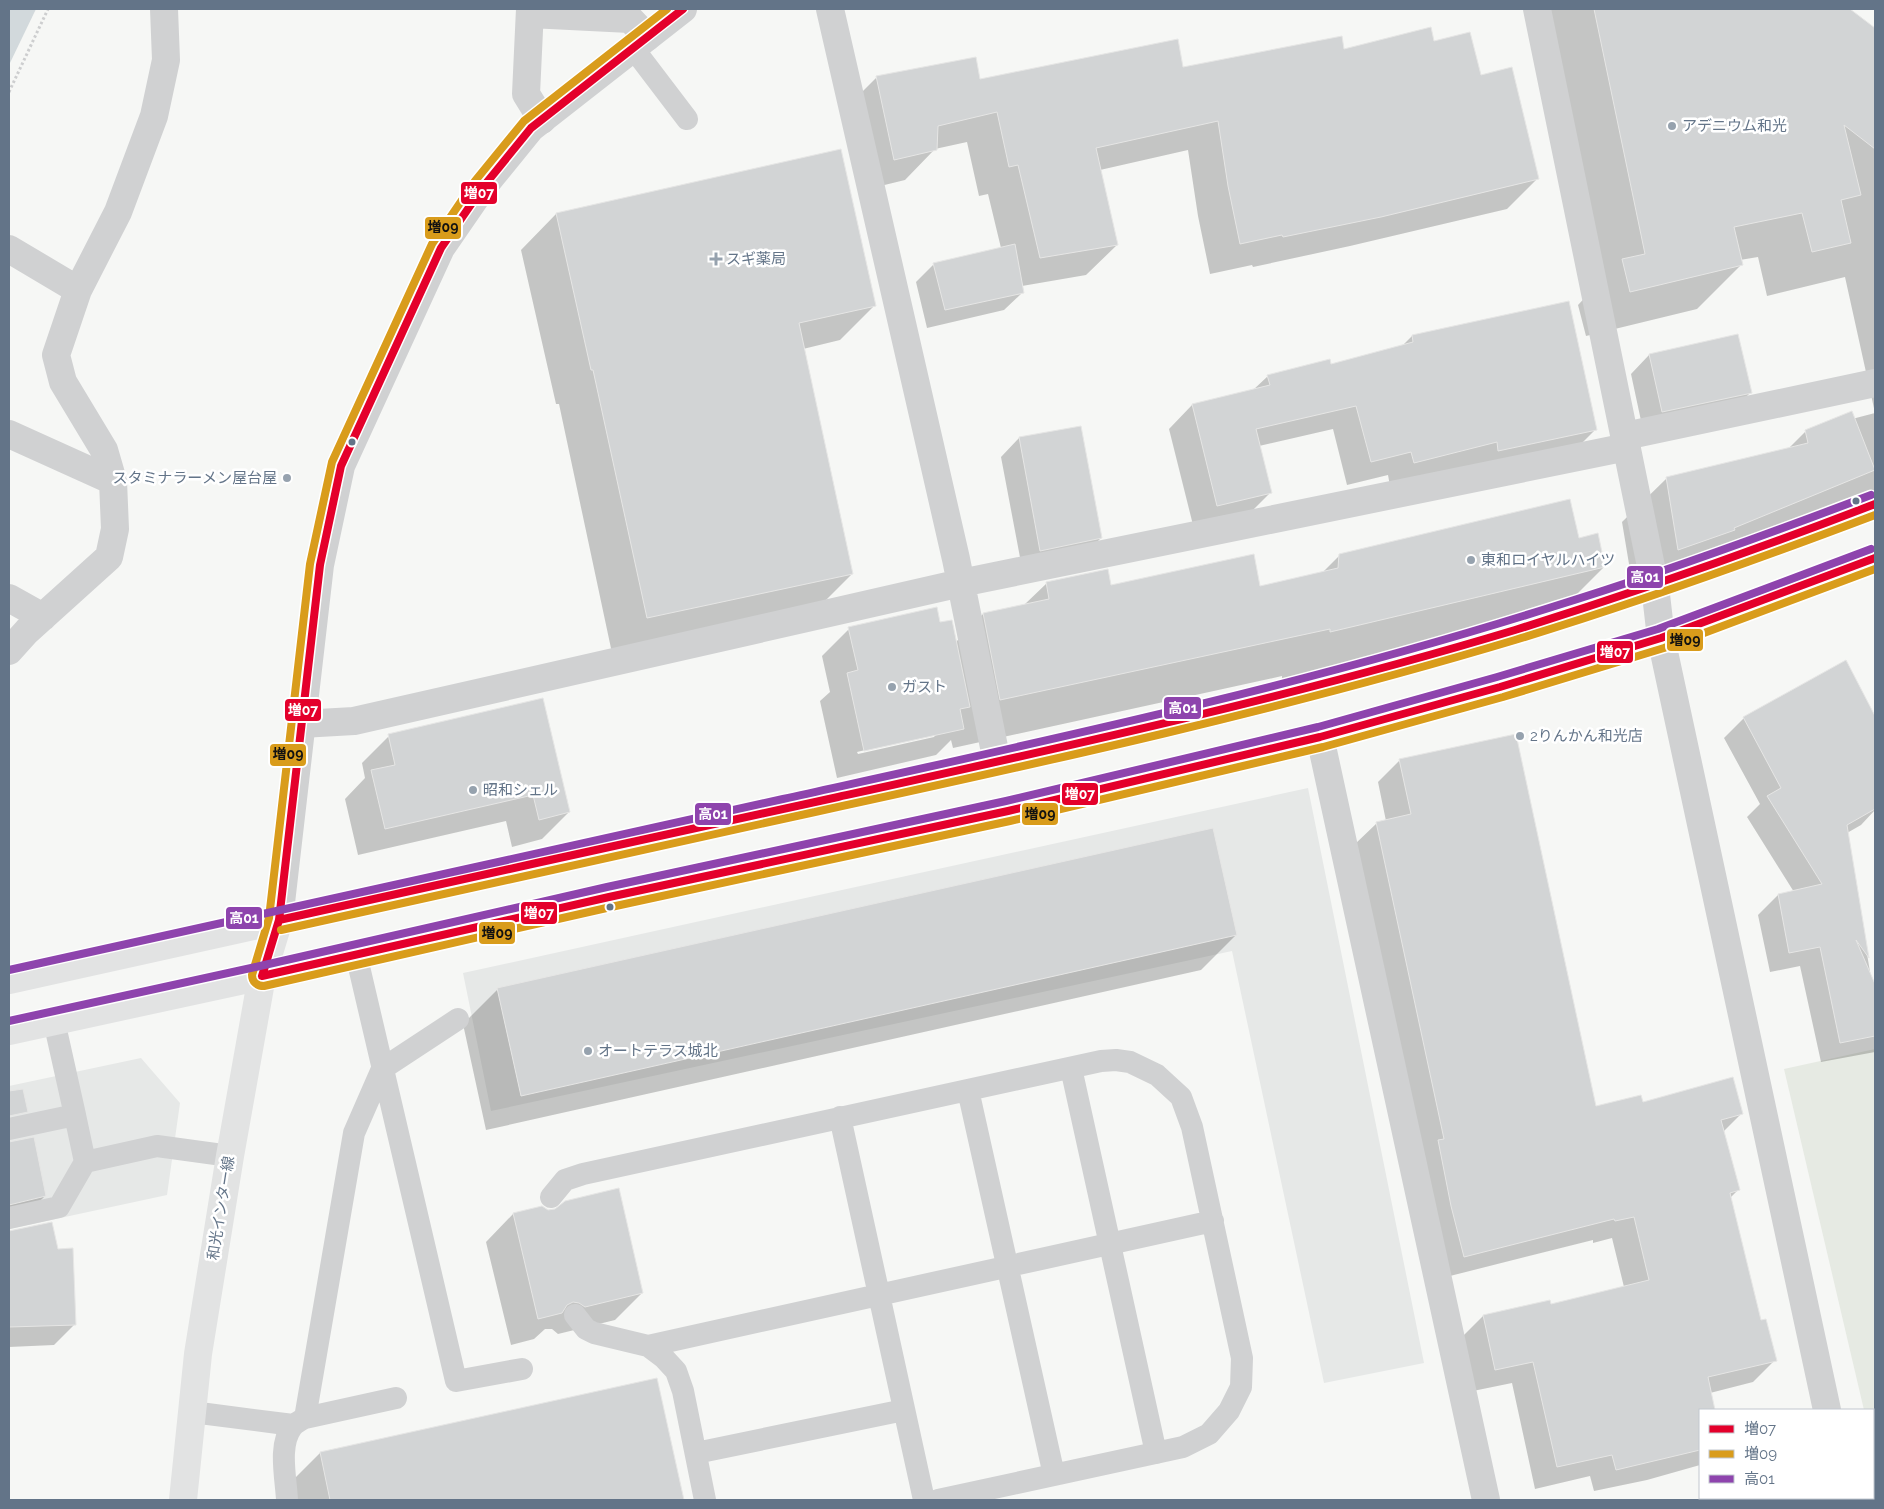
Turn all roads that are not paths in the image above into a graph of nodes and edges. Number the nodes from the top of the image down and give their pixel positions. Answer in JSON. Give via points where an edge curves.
{"nodes":[{"id":1,"x":164,"y":9,"type":"edge"},
{"id":2,"x":683,"y":9,"type":"edge"},
{"id":3,"x":830,"y":9,"type":"edge"},
{"id":4,"x":1537,"y":9,"type":"edge"},
{"id":5,"x":530,"y":12,"type":"edge"},
{"id":6,"x":640,"y":42,"type":"junction"},
{"id":7,"x":687,"y":119,"type":"dead end"},
{"id":8,"x":542,"y":120,"type":"junction"},
{"id":9,"x":9,"y":249,"type":"edge"},
{"id":10,"x":78,"y":290,"type":"junction"},
{"id":11,"x":1875,"y":383,"type":"edge"},
{"id":12,"x":9,"y":434,"type":"edge"},
{"id":13,"x":1626,"y":441,"type":"junction"},
{"id":14,"x":113,"y":482,"type":"junction"},
{"id":15,"x":1875,"y":504,"type":"edge"},
{"id":16,"x":1875,"y":558,"type":"edge"},
{"id":17,"x":961,"y":584,"type":"junction"},
{"id":18,"x":1655,"y":586,"type":"junction"},
{"id":19,"x":9,"y":598,"type":"edge"},
{"id":20,"x":43,"y":617,"type":"junction"},
{"id":21,"x":1661,"y":638,"type":"junction"},
{"id":22,"x":9,"y":651,"type":"edge"},
{"id":23,"x":301,"y":724,"type":"junction"},
{"id":24,"x":1320,"y":737,"type":"junction"},
{"id":25,"x":997,"y":762,"type":"junction"},
{"id":26,"x":279,"y":920,"type":"junction"},
{"id":27,"x":356,"y":954,"type":"junction"},
{"id":28,"x":262,"y":976,"type":"junction"},
{"id":29,"x":9,"y":980,"type":"edge"},
{"id":30,"x":458,"y":1019,"type":"dead end"},
{"id":31,"x":54,"y":1021,"type":"junction"},
{"id":32,"x":9,"y":1031,"type":"edge"},
{"id":33,"x":382,"y":1068,"type":"junction"},
{"id":34,"x":1071,"y":1068,"type":"junction"},
{"id":35,"x":968,"y":1090,"type":"junction"},
{"id":36,"x":75,"y":1115,"type":"junction"},
{"id":37,"x":840,"y":1117,"type":"junction"},
{"id":38,"x":9,"y":1129,"type":"edge"},
{"id":39,"x":230,"y":1156,"type":"junction"},
{"id":40,"x":85,"y":1162,"type":"junction"},
{"id":41,"x":551,"y":1197,"type":"dead end"},
{"id":42,"x":9,"y":1218,"type":"edge"},
{"id":43,"x":1213,"y":1221,"type":"junction"},
{"id":44,"x":1111,"y":1245,"type":"junction"},
{"id":45,"x":1008,"y":1267,"type":"junction"},
{"id":46,"x":878,"y":1295,"type":"junction"},
{"id":47,"x":575,"y":1315,"type":"dead end"},
{"id":48,"x":648,"y":1346,"type":"junction"},
{"id":49,"x":522,"y":1368,"type":"dead end"},
{"id":50,"x":396,"y":1398,"type":"dead end"},
{"id":51,"x":1827,"y":1409,"type":"edge"},
{"id":52,"x":904,"y":1410,"type":"junction"},
{"id":53,"x":192,"y":1412,"type":"junction"},
{"id":54,"x":299,"y":1422,"type":"junction"},
{"id":55,"x":696,"y":1453,"type":"junction"},
{"id":56,"x":1156,"y":1453,"type":"junction"},
{"id":57,"x":1054,"y":1475,"type":"junction"},
{"id":58,"x":183,"y":1500,"type":"edge"},
{"id":59,"x":287,"y":1500,"type":"edge"},
{"id":60,"x":705,"y":1500,"type":"edge"},
{"id":61,"x":924,"y":1500,"type":"edge"},
{"id":62,"x":938,"y":1500,"type":"edge"},
{"id":63,"x":1486,"y":1500,"type":"edge"}],
"edges":[{"from":1,"to":10,"type":"street","via":[[166,60],[154,116],[118,212]]},
{"from":2,"to":6,"type":"street"},
{"from":3,"to":17,"type":"street"},
{"from":4,"to":13,"type":"street"},
{"from":5,"to":6,"type":"street","via":[[630,19]]},
{"from":5,"to":8,"type":"street","via":[[526,94]]},
{"from":6,"to":7,"type":"lane"},
{"from":6,"to":8,"type":"street"},
{"from":8,"to":23,"type":"street","via":[[531,128],[483,187],[441,248],[341,466],[320,565]]},
{"from":9,"to":10,"type":"street"},
{"from":10,"to":14,"type":"street","via":[[56,355],[63,382],[104,450]]},
{"from":11,"to":13,"type":"street"},
{"from":12,"to":14,"type":"street"},
{"from":13,"to":17,"type":"street"},
{"from":13,"to":18,"type":"street"},
{"from":14,"to":20,"type":"street","via":[[115,530],[109,557]]},
{"from":15,"to":18,"type":"main road"},
{"from":16,"to":21,"type":"main road"},
{"from":17,"to":23,"type":"street","via":[[354,721]]},
{"from":17,"to":25,"type":"street"},
{"from":18,"to":21,"type":"street"},
{"from":18,"to":25,"type":"main road","via":[[1485,639],[1309,687]]},
{"from":19,"to":20,"type":"street"},
{"from":20,"to":22,"type":"street"},
{"from":21,"to":24,"type":"main road"},
{"from":21,"to":51,"type":"street"},
{"from":23,"to":26,"type":"street"},
{"from":24,"to":27,"type":"main road","via":[[1008,811]]},
{"from":24,"to":63,"type":"street"},
{"from":25,"to":26,"type":"main road"},
{"from":26,"to":28,"type":"main road","name":"和光インター線"},
{"from":26,"to":29,"type":"main road"},
{"from":27,"to":28,"type":"main road"},
{"from":27,"to":33,"type":"lane"},
{"from":28,"to":31,"type":"main road"},
{"from":28,"to":39,"type":"main road","name":"和光インター線"},
{"from":30,"to":33,"type":"lane"},
{"from":31,"to":32,"type":"main road"},
{"from":31,"to":36,"type":"lane"},
{"from":33,"to":49,"type":"lane","via":[[456,1381]]},
{"from":33,"to":54,"type":"lane","via":[[354,1133]]},
{"from":34,"to":35,"type":"lane"},
{"from":34,"to":43,"type":"lane","via":[[1100,1061],[1130,1062],[1157,1075],[1181,1097],[1192,1127]]},
{"from":34,"to":44,"type":"lane"},
{"from":35,"to":37,"type":"lane"},
{"from":35,"to":45,"type":"lane"},
{"from":36,"to":38,"type":"lane"},
{"from":36,"to":40,"type":"lane"},
{"from":37,"to":41,"type":"lane","via":[[583,1174],[565,1180]]},
{"from":37,"to":46,"type":"lane"},
{"from":39,"to":40,"type":"lane","via":[[157,1146]]},
{"from":39,"to":53,"type":"main road","name":"和光インター線","via":[[198,1354]]},
{"from":40,"to":42,"type":"lane","via":[[59,1208]]},
{"from":43,"to":44,"type":"lane"},
{"from":43,"to":56,"type":"lane","via":[[1242,1358],[1241,1387],[1229,1412],[1209,1434],[1183,1447]]},
{"from":44,"to":45,"type":"lane"},
{"from":44,"to":56,"type":"lane"},
{"from":45,"to":46,"type":"lane"},
{"from":45,"to":57,"type":"lane"},
{"from":46,"to":48,"type":"lane"},
{"from":46,"to":52,"type":"lane"},
{"from":47,"to":48,"type":"lane","via":[[586,1329],[594,1333]]},
{"from":48,"to":55,"type":"lane","via":[[676,1371]]},
{"from":50,"to":54,"type":"lane"},
{"from":52,"to":55,"type":"lane"},
{"from":52,"to":61,"type":"lane"},
{"from":53,"to":54,"type":"lane"},
{"from":53,"to":58,"type":"main road","name":"和光インター線"},
{"from":54,"to":59,"type":"lane","via":[[287,1436],[284,1450]]},
{"from":55,"to":60,"type":"lane"},
{"from":56,"to":57,"type":"lane"},
{"from":57,"to":62,"type":"lane"}]}
